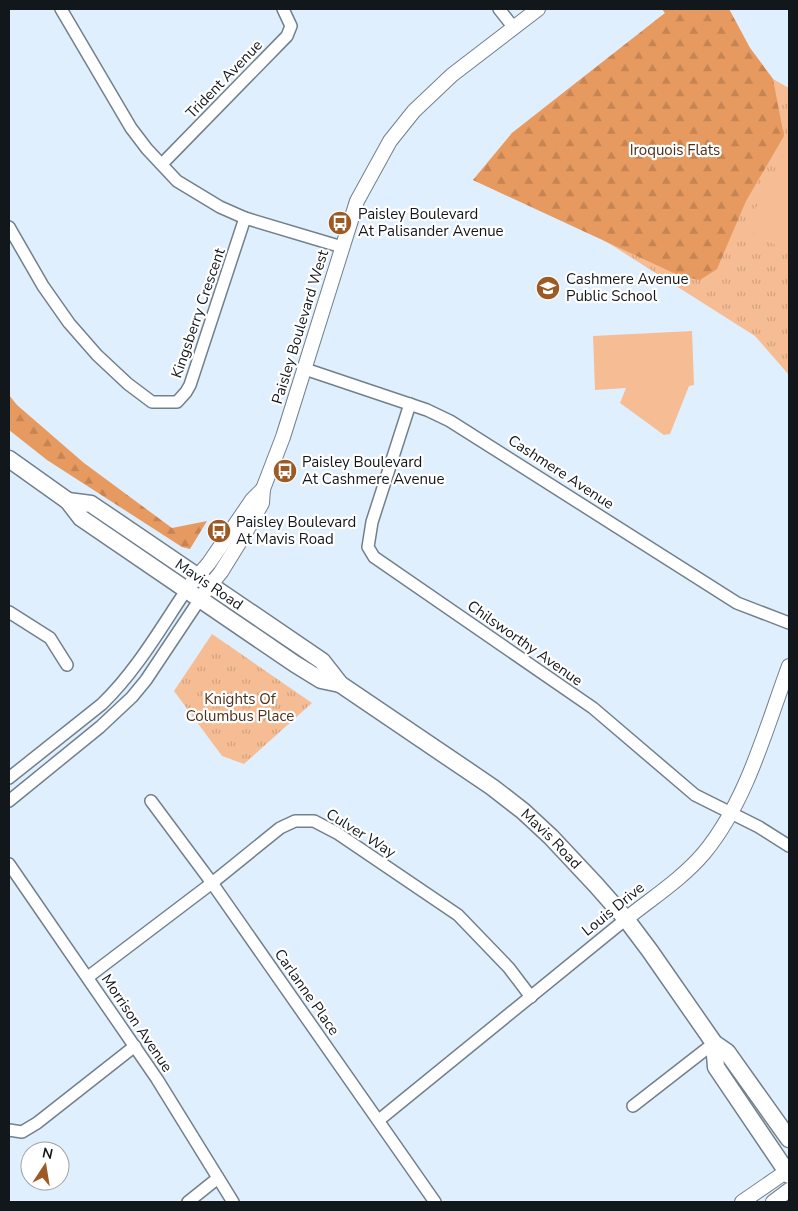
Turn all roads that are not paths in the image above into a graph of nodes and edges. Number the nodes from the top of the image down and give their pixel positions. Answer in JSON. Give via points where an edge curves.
{"nodes":[{"id":1,"x":61,"y":9,"type":"edge"},
{"id":2,"x":283,"y":9,"type":"edge"},
{"id":3,"x":499,"y":9,"type":"edge"},
{"id":4,"x":538,"y":9,"type":"edge"},
{"id":5,"x":514,"y":28,"type":"junction"},
{"id":6,"x":162,"y":164,"type":"junction"},
{"id":7,"x":246,"y":218,"type":"junction"},
{"id":8,"x":9,"y":227,"type":"edge"},
{"id":9,"x":342,"y":247,"type":"junction"},
{"id":10,"x":305,"y":370,"type":"junction"},
{"id":11,"x":410,"y":404,"type":"junction"},
{"id":12,"x":9,"y":459,"type":"edge"},
{"id":13,"x":68,"y":501,"type":"junction"},
{"id":14,"x":205,"y":580,"type":"junction"},
{"id":15,"x":187,"y":589,"type":"junction"},
{"id":16,"x":200,"y":599,"type":"junction"},
{"id":17,"x":9,"y":612,"type":"edge"},
{"id":18,"x":789,"y":623,"type":"edge"},
{"id":19,"x":67,"y":665,"type":"dead end"},
{"id":20,"x":789,"y":666,"type":"edge"},
{"id":21,"x":340,"y":684,"type":"junction"},
{"id":22,"x":9,"y":778,"type":"edge"},
{"id":23,"x":9,"y":800,"type":"edge"},
{"id":24,"x":151,"y":801,"type":"dead end"},
{"id":25,"x":732,"y":814,"type":"junction"},
{"id":26,"x":789,"y":846,"type":"edge"},
{"id":27,"x":9,"y":864,"type":"edge"},
{"id":28,"x":212,"y":883,"type":"junction"},
{"id":29,"x":626,"y":919,"type":"junction"},
{"id":30,"x":88,"y":977,"type":"junction"},
{"id":31,"x":531,"y":997,"type":"junction"},
{"id":32,"x":714,"y":1044,"type":"junction"},
{"id":33,"x":135,"y":1046,"type":"junction"},
{"id":34,"x":765,"y":1104,"type":"junction"},
{"id":35,"x":633,"y":1106,"type":"dead end"},
{"id":36,"x":379,"y":1120,"type":"junction"},
{"id":37,"x":789,"y":1127,"type":"edge"},
{"id":38,"x":9,"y":1130,"type":"edge"},
{"id":39,"x":789,"y":1139,"type":"edge"},
{"id":40,"x":788,"y":1172,"type":"edge"},
{"id":41,"x":218,"y":1178,"type":"junction"},
{"id":42,"x":789,"y":1190,"type":"edge"},
{"id":43,"x":188,"y":1202,"type":"edge"},
{"id":44,"x":233,"y":1202,"type":"edge"},
{"id":45,"x":435,"y":1202,"type":"edge"},
{"id":46,"x":742,"y":1202,"type":"edge"},
{"id":47,"x":773,"y":1202,"type":"edge"}],
"edges":[{"from":1,"to":6,"type":"street","via":[[131,128]]},
{"from":2,"to":6,"type":"street","name":"Trident Avenue","via":[[291,26],[287,36]]},
{"from":3,"to":5,"type":"street"},
{"from":4,"to":5,"type":"street","name":"Paisley Boulevard West"},
{"from":5,"to":9,"type":"street","name":"Paisley Boulevard West","via":[[452,75],[414,111],[390,141],[357,201]]},
{"from":6,"to":7,"type":"street","via":[[177,181],[220,207]]},
{"from":7,"to":8,"type":"street","name":"Kingsberry Crescent","via":[[190,385],[177,402],[152,402],[97,355],[43,286]]},
{"from":7,"to":9,"type":"street"},
{"from":9,"to":10,"type":"street","name":"Paisley Boulevard West"},
{"from":10,"to":11,"type":"street","name":"Cashmere Avenue"},
{"from":10,"to":14,"type":"street","name":"Paisley Boulevard West","via":[[263,489],[262,503],[221,572]]},
{"from":11,"to":18,"type":"street","name":"Cashmere Avenue","via":[[450,420],[737,603]]},
{"from":11,"to":25,"type":"street","name":"Chilsworthy Avenue","via":[[372,522],[368,547],[374,557],[593,708],[695,795]]},
{"from":12,"to":13,"type":"main road","name":"Mavis Road"},
{"from":13,"to":14,"type":"main road","name":"Mavis Road","via":[[91,504]]},
{"from":13,"to":15,"type":"main road","name":"Mavis Road","via":[[81,518]]},
{"from":14,"to":15,"type":"street","name":"Paisley Boulevard West"},
{"from":14,"to":16,"type":"street","name":"Paisley Boulevard West"},
{"from":14,"to":21,"type":"main road","name":"Mavis Road","via":[[322,660]]},
{"from":15,"to":16,"type":"main road","name":"Mavis Road"},
{"from":15,"to":22,"type":"street","name":"Paisley Boulevard West","via":[[139,663],[114,693]]},
{"from":16,"to":21,"type":"main road","name":"Mavis Road","via":[[321,680]]},
{"from":16,"to":23,"type":"street","name":"Paisley Boulevard West","via":[[132,697]]},
{"from":17,"to":19,"type":"street","via":[[50,638]]},
{"from":20,"to":25,"type":"street","name":"Louis Drive"},
{"from":21,"to":29,"type":"main road","name":"Mavis Road","via":[[492,786],[523,811]]},
{"from":24,"to":28,"type":"street","name":"Carlanne Place"},
{"from":25,"to":26,"type":"street","name":"Chilsworthy Avenue"},
{"from":25,"to":29,"type":"street","name":"Louis Drive","via":[[688,870]]},
{"from":27,"to":30,"type":"street","name":"Morrison Avenue"},
{"from":28,"to":30,"type":"street","name":"Culver Way"},
{"from":28,"to":31,"type":"street","name":"Culver Way","via":[[280,828],[295,821],[314,821],[337,833],[458,915],[509,968]]},
{"from":28,"to":36,"type":"street","name":"Carlanne Place"},
{"from":29,"to":31,"type":"street","name":"Louis Drive"},
{"from":29,"to":32,"type":"main road","name":"Mavis Road"},
{"from":30,"to":33,"type":"street","name":"Morrison Avenue"},
{"from":31,"to":36,"type":"street","name":"Louis Drive"},
{"from":32,"to":34,"type":"main road","name":"Mavis Road","via":[[727,1052]]},
{"from":32,"to":35,"type":"street"},
{"from":32,"to":40,"type":"main road","name":"Mavis Road","via":[[716,1067]]},
{"from":33,"to":38,"type":"street","via":[[37,1123],[22,1132]]},
{"from":33,"to":41,"type":"street","name":"Morrison Avenue"},
{"from":34,"to":37,"type":"main road"},
{"from":34,"to":39,"type":"main road","name":"Mavis Road"},
{"from":36,"to":45,"type":"street","name":"Carlanne Place"},
{"from":40,"to":46,"type":"street"},
{"from":41,"to":43,"type":"street"},
{"from":41,"to":44,"type":"street","name":"Morrison Avenue"},
{"from":42,"to":47,"type":"street"}]}
